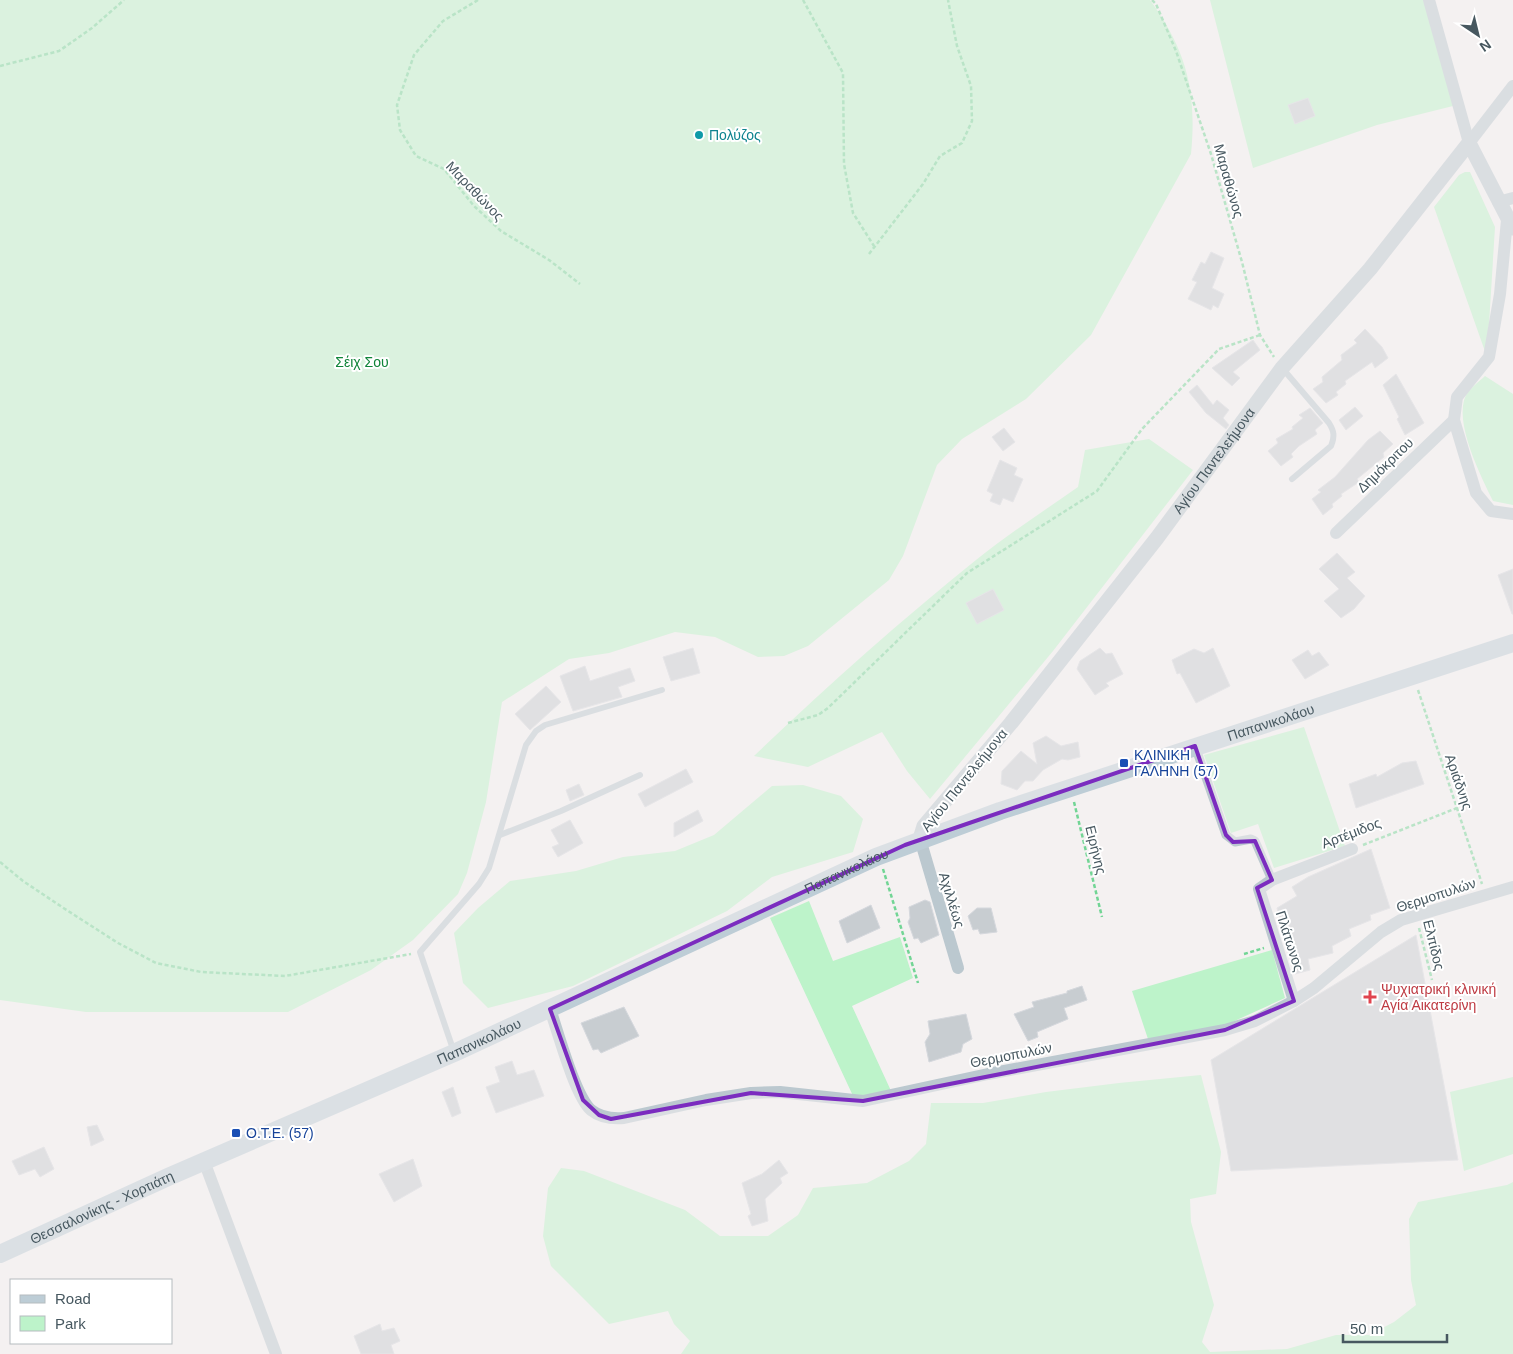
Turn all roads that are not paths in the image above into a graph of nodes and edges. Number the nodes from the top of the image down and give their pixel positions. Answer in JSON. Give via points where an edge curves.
{"nodes":[{"id":1,"x":1429,"y":0,"type":"edge"},
{"id":2,"x":1513,"y":86,"type":"edge"},
{"id":3,"x":1469,"y":142,"type":"junction"},
{"id":4,"x":1513,"y":198,"type":"edge"},
{"id":5,"x":1498,"y":202,"type":"junction"},
{"id":6,"x":1510,"y":224,"type":"edge"},
{"id":7,"x":1513,"y":288,"type":"edge"},
{"id":8,"x":1500,"y":294,"type":"junction"},
{"id":9,"x":1282,"y":368,"type":"junction"},
{"id":10,"x":1454,"y":420,"type":"junction"},
{"id":11,"x":1292,"y":478,"type":"dead end"},
{"id":12,"x":1513,"y":514,"type":"edge"},
{"id":13,"x":1336,"y":533,"type":"dead end"},
{"id":14,"x":1513,"y":643,"type":"edge"},
{"id":15,"x":662,"y":690,"type":"dead end"},
{"id":16,"x":1195,"y":746,"type":"junction"},
{"id":17,"x":640,"y":775,"type":"dead end"},
{"id":18,"x":500,"y":835,"type":"junction"},
{"id":19,"x":920,"y":839,"type":"junction"},
{"id":20,"x":1352,"y":849,"type":"road end"},
{"id":21,"x":1272,"y":880,"type":"junction"},
{"id":22,"x":1513,"y":887,"type":"edge"},
{"id":23,"x":1259,"y":889,"type":"joint"},
{"id":24,"x":958,"y":968,"type":"dead end"},
{"id":25,"x":1294,"y":1001,"type":"junction"},
{"id":26,"x":550,"y":1009,"type":"junction"},
{"id":27,"x":454,"y":1053,"type":"junction"},
{"id":28,"x":204,"y":1162,"type":"junction"},
{"id":29,"x":0,"y":1254,"type":"edge"},
{"id":30,"x":276,"y":1354,"type":"edge"}],
"edges":[{"from":1,"to":3,"type":"street"},
{"from":2,"to":3,"type":"street","name":"Αγίου Παντελεήμονα"},
{"from":3,"to":5,"type":"street"},
{"from":3,"to":9,"type":"street","name":"Αγίου Παντελεήμονα","via":[[1370,269]]},
{"from":4,"to":5,"type":"street"},
{"from":5,"to":6,"type":"street"},
{"from":6,"to":8,"type":"street"},
{"from":7,"to":8,"type":"street"},
{"from":8,"to":10,"type":"street","via":[[1489,357],[1457,397]]},
{"from":9,"to":11,"type":"lane","via":[[1329,423],[1334,438],[1331,446]]},
{"from":9,"to":19,"type":"street","name":"Αγίου Παντελεήμονα","via":[[1156,538],[1011,723],[924,826]]},
{"from":10,"to":12,"type":"street","via":[[1476,493],[1491,511]]},
{"from":10,"to":13,"type":"street","name":"Δημόκριτου"},
{"from":14,"to":16,"type":"main road","name":"Παπανικολάου"},
{"from":15,"to":18,"type":"lane","via":[[545,725],[536,732],[526,746]]},
{"from":16,"to":19,"type":"main road","name":"Παπανικολάου"},
{"from":16,"to":21,"type":"street","via":[[1226,835],[1235,842],[1255,841]]},
{"from":17,"to":18,"type":"lane"},
{"from":18,"to":27,"type":"lane","via":[[489,868],[479,884],[420,952]]},
{"from":19,"to":24,"type":"street","name":"Αχιλλέως"},
{"from":19,"to":26,"type":"main road","name":"Παπανικολάου"},
{"from":20,"to":21,"type":"street","name":"Αρτέμιδος"},
{"from":21,"to":23,"type":"street","name":"Αρτέμιδος"},
{"from":22,"to":25,"type":"street","name":"Θερμοπυλών","via":[[1416,914],[1381,932]]},
{"from":23,"to":25,"type":"street","name":"Πλάτωνος"},
{"from":25,"to":26,"type":"street","name":"Θερμοπυλών","via":[[1255,1021],[1225,1030],[863,1101],[780,1092],[751,1093],[612,1119],[599,1116],[583,1100]]},
{"from":26,"to":27,"type":"main road","name":"Παπανικολάου"},
{"from":27,"to":28,"type":"main road","name":"Παπανικολάου"},
{"from":28,"to":29,"type":"main road","name":"Θεσσαλονίκης - Χορτιάτη"},
{"from":28,"to":30,"type":"street"}]}
